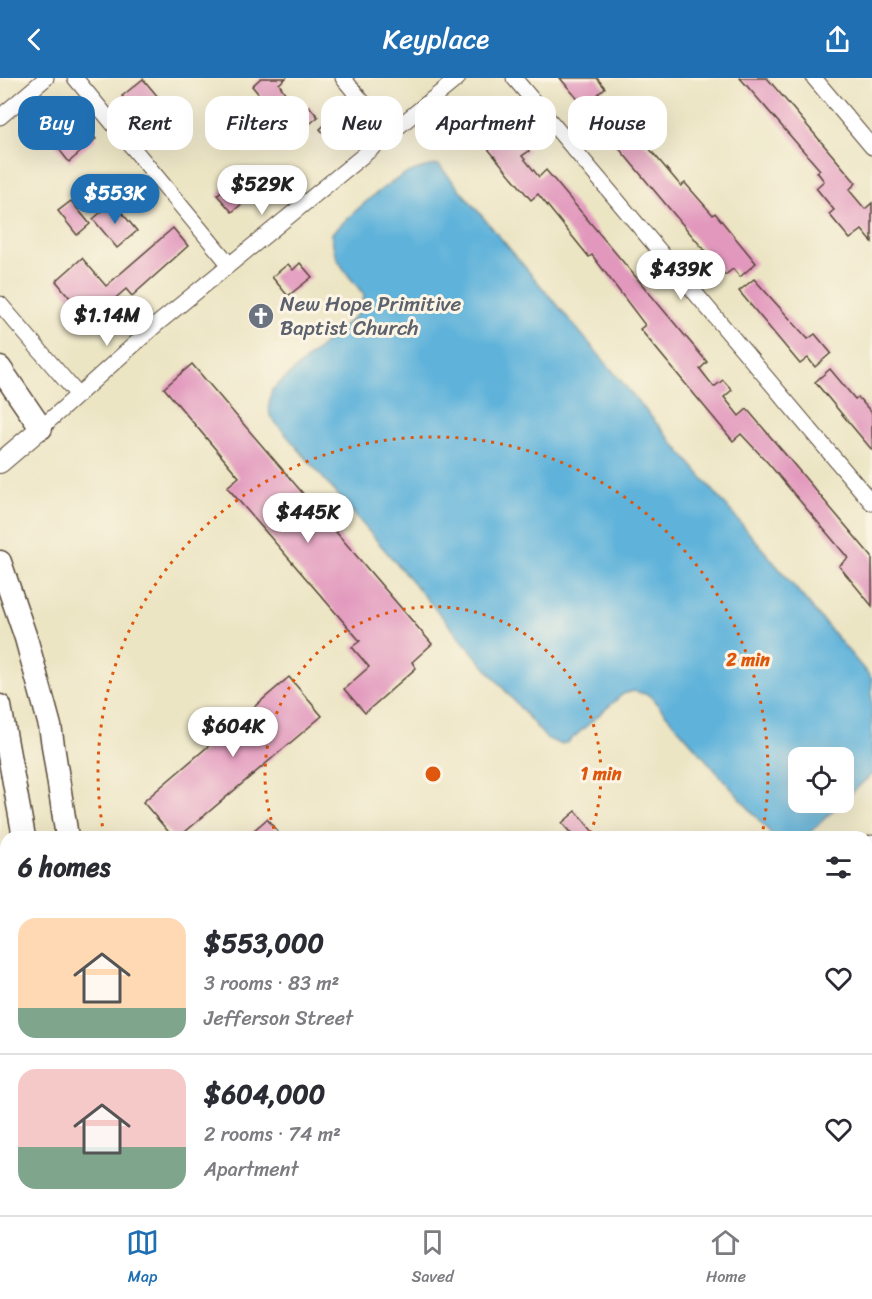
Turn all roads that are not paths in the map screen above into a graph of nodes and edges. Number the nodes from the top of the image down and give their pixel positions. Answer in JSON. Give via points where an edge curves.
{"nodes":[{"id":1,"x":46,"y":78,"type":"edge"},
{"id":2,"x":75,"y":78,"type":"edge"},
{"id":3,"x":343,"y":78,"type":"edge"},
{"id":4,"x":458,"y":78,"type":"edge"},
{"id":5,"x":514,"y":78,"type":"edge"},
{"id":6,"x":814,"y":78,"type":"edge"},
{"id":7,"x":358,"y":96,"type":"edge"},
{"id":8,"x":0,"y":117,"type":"edge"},
{"id":9,"x":403,"y":123,"type":"edge"},
{"id":10,"x":872,"y":147,"type":"edge"},
{"id":11,"x":369,"y":150,"type":"edge"},
{"id":12,"x":229,"y":264,"type":"junction"},
{"id":13,"x":0,"y":304,"type":"edge"},
{"id":14,"x":0,"y":368,"type":"edge"},
{"id":15,"x":78,"y":394,"type":"junction"},
{"id":16,"x":41,"y":428,"type":"junction"},
{"id":17,"x":0,"y":463,"type":"edge"},
{"id":18,"x":872,"y":503,"type":"edge"},
{"id":19,"x":0,"y":562,"type":"edge"},
{"id":20,"x":0,"y":706,"type":"edge"},
{"id":21,"x":23,"y":831,"type":"edge"},
{"id":22,"x":66,"y":831,"type":"edge"}],
"edges":[{"from":1,"to":8,"type":"street"},
{"from":2,"to":12,"type":"street"},
{"from":3,"to":7,"type":"street"},
{"from":4,"to":9,"type":"street"},
{"from":5,"to":18,"type":"street"},
{"from":6,"to":10,"type":"street"},
{"from":11,"to":12,"type":"street"},
{"from":12,"to":15,"type":"street"},
{"from":13,"to":15,"type":"street"},
{"from":14,"to":16,"type":"highway"},
{"from":15,"to":16,"type":"street"},
{"from":16,"to":17,"type":"main road"},
{"from":19,"to":22,"type":"highway","via":[[50,726]]},
{"from":20,"to":21,"type":"highway"}]}
